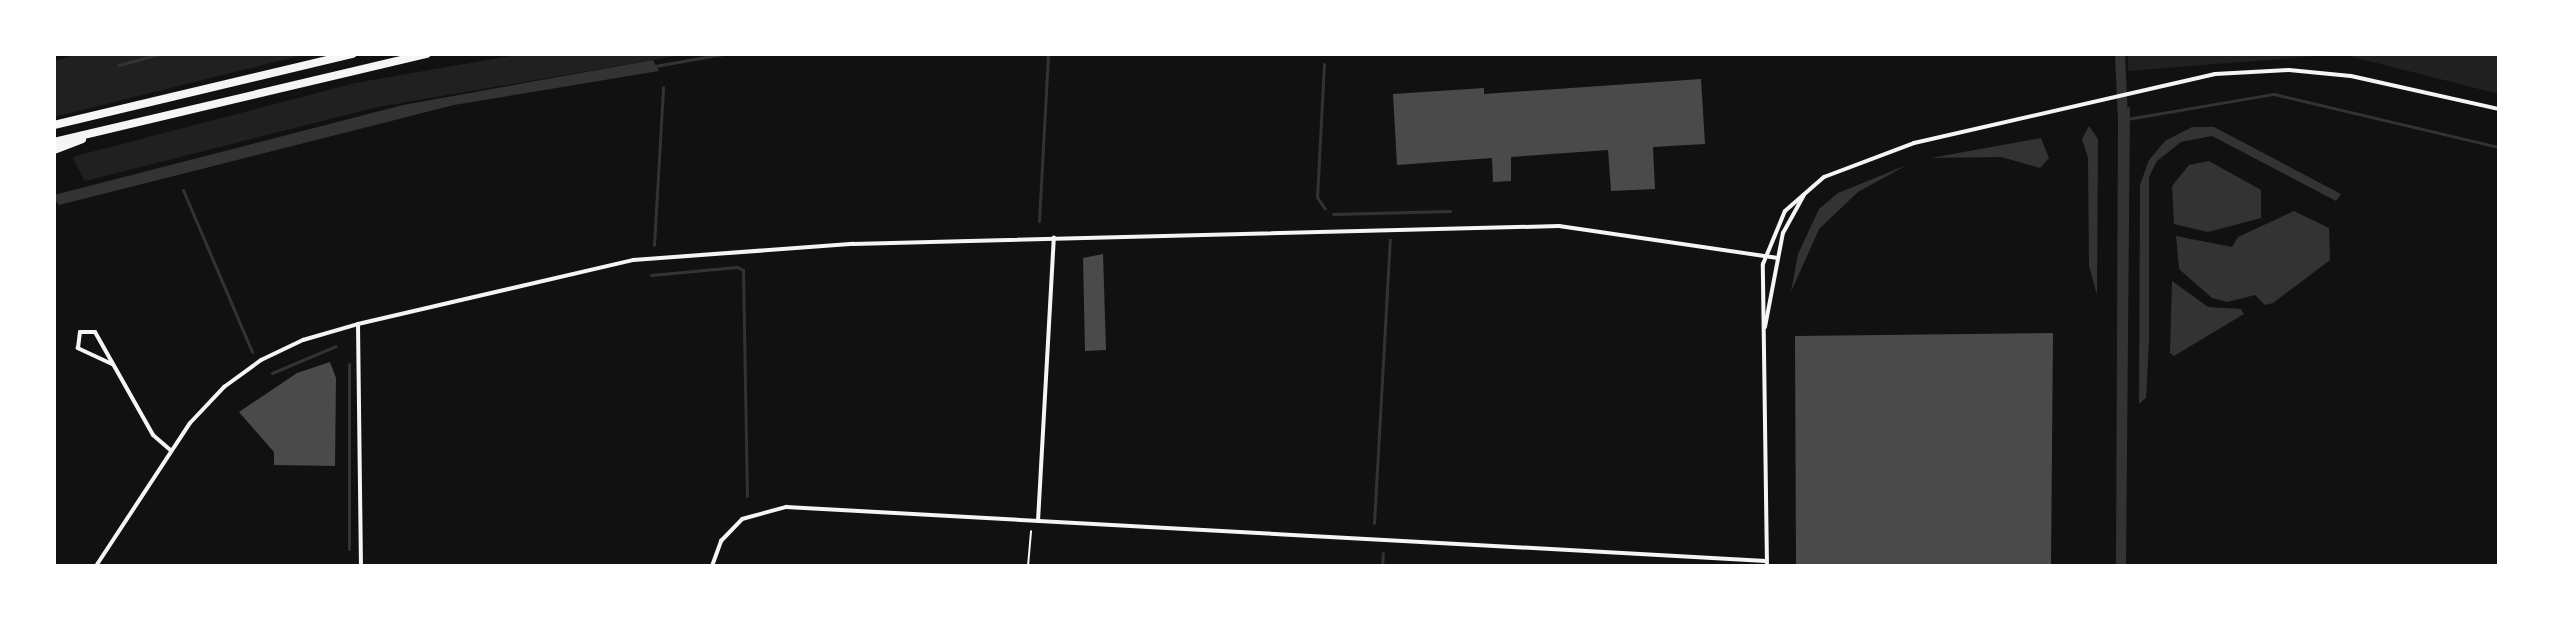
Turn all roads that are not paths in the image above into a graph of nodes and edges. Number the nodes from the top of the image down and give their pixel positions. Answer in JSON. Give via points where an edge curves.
{"nodes":[{"id":1,"x":353,"y":54,"type":"edge"},
{"id":2,"x":427,"y":54,"type":"edge"},
{"id":3,"x":2499,"y":109,"type":"edge"},
{"id":4,"x":124,"y":122,"type":"junction"},
{"id":5,"x":54,"y":125,"type":"edge"},
{"id":6,"x":54,"y":142,"type":"edge"},
{"id":7,"x":54,"y":150,"type":"edge"},
{"id":8,"x":1809,"y":189,"type":"junction"},
{"id":9,"x":1054,"y":237,"type":"junction"},
{"id":10,"x":1764,"y":255,"type":"junction"},
{"id":11,"x":1778,"y":258,"type":"junction"},
{"id":12,"x":358,"y":324,"type":"junction"},
{"id":13,"x":1764,"y":333,"type":"junction"},
{"id":14,"x":112,"y":364,"type":"junction"},
{"id":15,"x":170,"y":450,"type":"junction"},
{"id":16,"x":1038,"y":521,"type":"junction"},
{"id":17,"x":1767,"y":564,"type":"edge"},
{"id":18,"x":96,"y":566,"type":"edge"},
{"id":19,"x":361,"y":566,"type":"edge"},
{"id":20,"x":712,"y":566,"type":"edge"}],
"edges":[{"from":1,"to":5,"type":"highway"},
{"from":2,"to":4,"type":"highway"},
{"from":3,"to":8,"type":"street","via":[[2351,76],[2289,70],[2215,74],[1914,143],[1839,169]]},
{"from":4,"to":6,"type":"highway"},
{"from":4,"to":7,"type":"highway"},
{"from":8,"to":10,"type":"street","via":[[1785,211]]},
{"from":8,"to":11,"type":"street","via":[[1783,233]]},
{"from":9,"to":10,"type":"street","via":[[1559,226]]},
{"from":9,"to":12,"type":"street","via":[[659,255]]},
{"from":9,"to":16,"type":"street"},
{"from":10,"to":11,"type":"street"},
{"from":10,"to":13,"type":"street"},
{"from":11,"to":13,"type":"street"},
{"from":12,"to":15,"type":"street","via":[[303,340],[245,370],[205,404]]},
{"from":12,"to":19,"type":"street"},
{"from":13,"to":17,"type":"street"},
{"from":14,"to":14,"type":"street","via":[[95,332],[80,332],[78,348]]},
{"from":14,"to":15,"type":"street","via":[[153,435]]},
{"from":15,"to":18,"type":"street"},
{"from":16,"to":17,"type":"street"},
{"from":16,"to":20,"type":"street","via":[[772,508],[753,513],[730,530]]}]}
